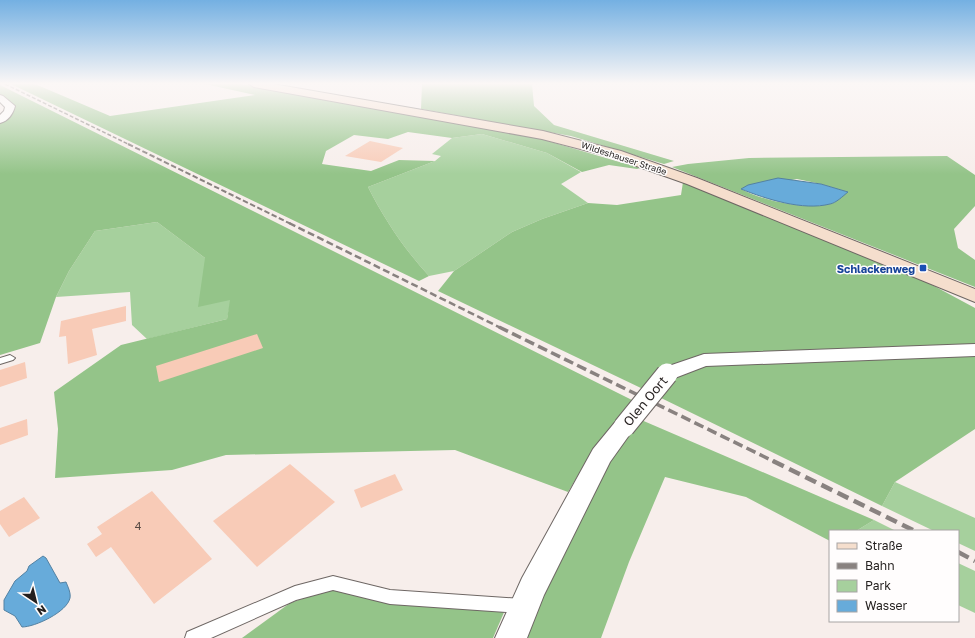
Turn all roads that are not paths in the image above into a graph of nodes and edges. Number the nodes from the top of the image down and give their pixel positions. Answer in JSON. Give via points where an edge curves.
{"nodes":[{"id":1,"x":423,"y":114,"type":"edge"},
{"id":2,"x":975,"y":296,"type":"edge"},
{"id":3,"x":975,"y":350,"type":"edge"},
{"id":4,"x":10,"y":358,"type":"dead end"},
{"id":5,"x":0,"y":361,"type":"edge"},
{"id":6,"x":524,"y":607,"type":"junction"},
{"id":7,"x":193,"y":638,"type":"edge"},
{"id":8,"x":511,"y":638,"type":"edge"}],
"edges":[{"from":1,"to":2,"type":"main road","name":"Wildeshauser Straße","via":[[527,132],[604,150],[684,179]]},
{"from":3,"to":6,"type":"street","name":"Olen Oort","bridge":true,"via":[[704,360],[666,374],[600,456]]},
{"from":4,"to":5,"type":"lane"},
{"from":6,"to":7,"type":"lane","via":[[390,597],[333,582],[295,593]]},
{"from":6,"to":8,"type":"street","name":"Olen Oort"}]}
